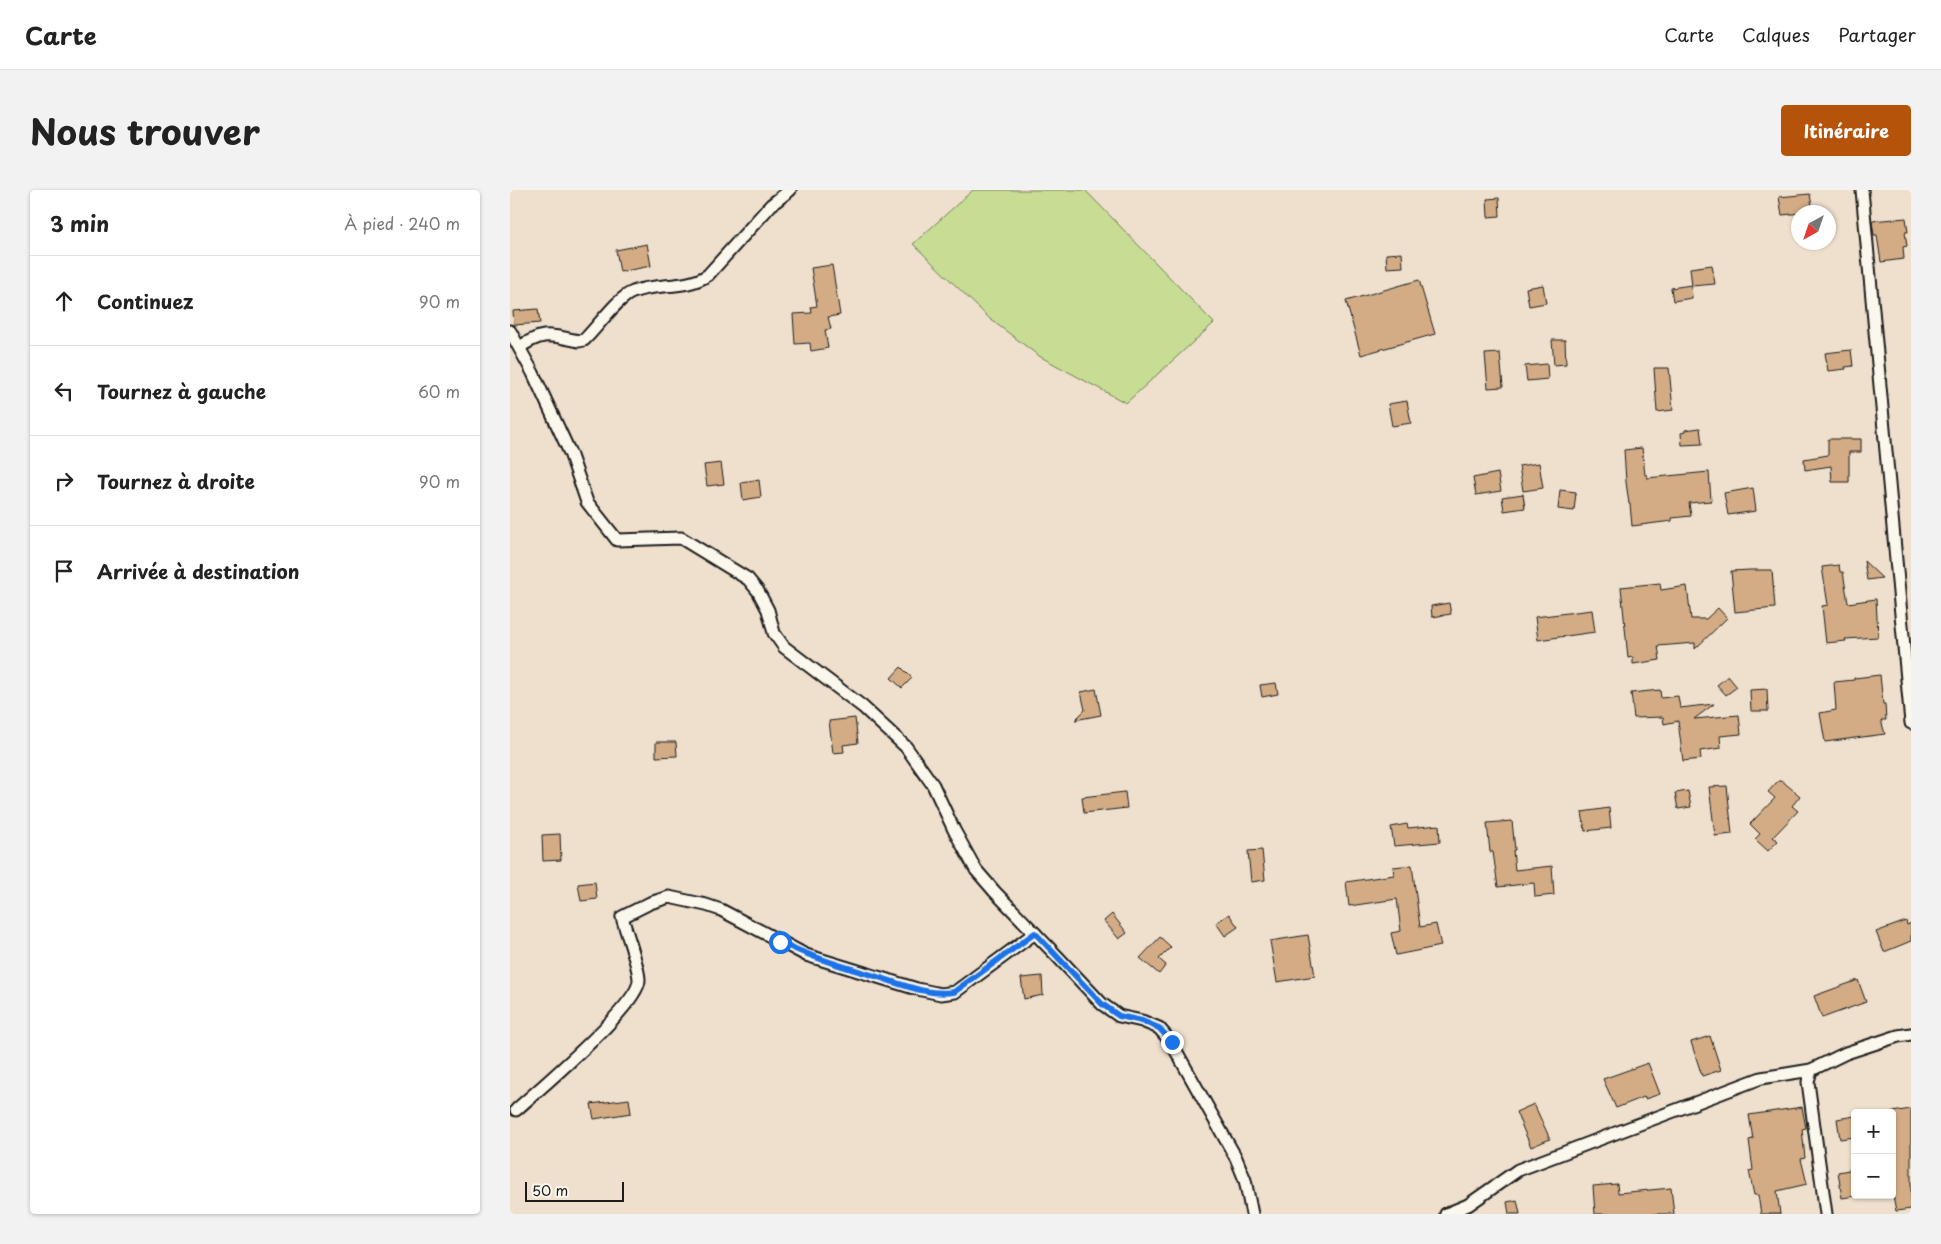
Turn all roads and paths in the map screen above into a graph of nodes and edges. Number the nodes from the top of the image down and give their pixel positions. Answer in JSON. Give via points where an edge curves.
{"nodes":[{"id":1,"x":790,"y":190,"type":"edge"},
{"id":2,"x":1862,"y":190,"type":"edge"},
{"id":3,"x":510,"y":331,"type":"edge"},
{"id":4,"x":520,"y":346,"type":"junction"},
{"id":5,"x":1911,"y":723,"type":"edge"},
{"id":6,"x":1035,"y":933,"type":"junction"},
{"id":7,"x":1911,"y":1034,"type":"edge"},
{"id":8,"x":1811,"y":1070,"type":"junction"},
{"id":9,"x":516,"y":1110,"type":"dead end"},
{"id":10,"x":1252,"y":1214,"type":"edge"},
{"id":11,"x":1446,"y":1214,"type":"edge"},
{"id":12,"x":1826,"y":1214,"type":"edge"}],
"edges":[{"from":1,"to":4,"type":"street","via":[[771,205],[708,275],[698,281],[632,292],[584,340],[546,335]]},
{"from":2,"to":5,"type":"street"},
{"from":3,"to":4,"type":"street"},
{"from":4,"to":6,"type":"street","via":[[570,453],[587,502],[617,540],[681,538],[748,579],[758,590],[774,633],[784,647],[862,707],[906,747],[933,785],[976,870]]},
{"from":6,"to":9,"type":"street","via":[[954,992],[941,994],[806,955],[706,905],[669,897],[650,903],[622,917],[639,981],[635,993],[617,1015]]},
{"from":6,"to":10,"type":"street","via":[[1102,1004],[1119,1016],[1159,1028],[1172,1042],[1236,1158],[1245,1180]]},
{"from":7,"to":8,"type":"street","via":[[1846,1053]]},
{"from":8,"to":11,"type":"street","via":[[1761,1078],[1518,1170],[1468,1205]]},
{"from":8,"to":12,"type":"street","via":[[1808,1082]]}]}
